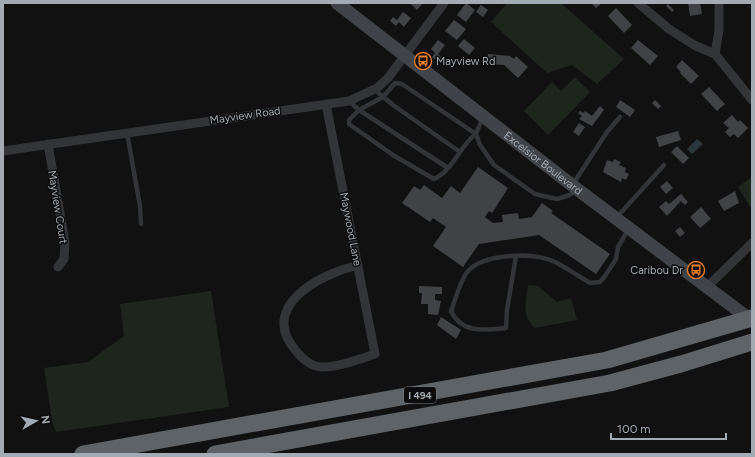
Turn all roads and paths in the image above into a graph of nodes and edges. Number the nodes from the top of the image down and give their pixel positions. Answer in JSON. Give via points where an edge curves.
{"nodes":[{"id":1,"x":337,"y":3,"type":"edge"},
{"id":2,"x":444,"y":3,"type":"edge"},
{"id":3,"x":638,"y":3,"type":"edge"},
{"id":4,"x":718,"y":3,"type":"edge"},
{"id":5,"x":715,"y":54,"type":"junction"},
{"id":6,"x":404,"y":55,"type":"junction"},
{"id":7,"x":374,"y":89,"type":"junction"},
{"id":8,"x":383,"y":97,"type":"junction"},
{"id":9,"x":752,"y":100,"type":"edge"},
{"id":10,"x":349,"y":101,"type":"junction"},
{"id":11,"x":326,"y":104,"type":"junction"},
{"id":12,"x":359,"y":110,"type":"junction"},
{"id":13,"x":483,"y":117,"type":"junction"},
{"id":14,"x":620,"y":117,"type":"dead end"},
{"id":15,"x":127,"y":133,"type":"junction"},
{"id":16,"x":476,"y":134,"type":"junction"},
{"id":17,"x":48,"y":144,"type":"junction"},
{"id":18,"x":3,"y":151,"type":"edge"},
{"id":19,"x":460,"y":152,"type":"junction"},
{"id":20,"x":664,"y":165,"type":"dead end"},
{"id":21,"x":448,"y":168,"type":"junction"},
{"id":22,"x":575,"y":187,"type":"junction"},
{"id":23,"x":616,"y":219,"type":"junction"},
{"id":24,"x":141,"y":224,"type":"dead end"},
{"id":25,"x":629,"y":229,"type":"junction"},
{"id":26,"x":752,"y":243,"type":"edge"},
{"id":27,"x":516,"y":256,"type":"junction"},
{"id":28,"x":358,"y":265,"type":"junction"},
{"id":29,"x":58,"y":267,"type":"dead end"},
{"id":30,"x":708,"y":286,"type":"junction"},
{"id":31,"x":752,"y":319,"type":"edge"},
{"id":32,"x":752,"y":342,"type":"edge"},
{"id":33,"x":83,"y":454,"type":"edge"},
{"id":34,"x":215,"y":454,"type":"edge"}],
"edges":[{"from":1,"to":6,"type":"main road","name":"Excelsior Boulevard"},
{"from":2,"to":6,"type":"street","name":"Mayview Road"},
{"from":3,"to":5,"type":"street","via":[[669,29],[694,45]]},
{"from":4,"to":5,"type":"street","via":[[719,30]]},
{"from":5,"to":9,"type":"street"},
{"from":6,"to":7,"type":"street","name":"Mayview Road","via":[[388,78]]},
{"from":6,"to":13,"type":"main road","name":"Excelsior Boulevard"},
{"from":7,"to":8,"type":"lane"},
{"from":7,"to":10,"type":"street","name":"Mayview Road"},
{"from":8,"to":12,"type":"lane"},
{"from":8,"to":16,"type":"lane","via":[[395,83],[402,84]]},
{"from":8,"to":19,"type":"lane"},
{"from":10,"to":11,"type":"street","name":"Mayview Road"},
{"from":10,"to":12,"type":"lane"},
{"from":11,"to":15,"type":"street","name":"Mayview Road"},
{"from":11,"to":28,"type":"street","name":"Maywood Lane"},
{"from":12,"to":21,"type":"lane"},
{"from":12,"to":21,"type":"lane","via":[[349,120],[349,124],[393,155],[434,179],[442,176]]},
{"from":13,"to":16,"type":"lane"},
{"from":13,"to":22,"type":"main road","name":"Excelsior Boulevard"},
{"from":14,"to":22,"type":"lane","via":[[607,132]]},
{"from":15,"to":17,"type":"street","name":"Mayview Road"},
{"from":15,"to":24,"type":"lane"},
{"from":16,"to":19,"type":"lane"},
{"from":16,"to":22,"type":"lane","via":[[480,145],[494,165],[535,194],[557,198],[570,195]]},
{"from":17,"to":18,"type":"street","name":"Mayview Road"},
{"from":17,"to":29,"type":"street","name":"Mayview Court","via":[[65,242],[64,259]]},
{"from":19,"to":21,"type":"lane"},
{"from":20,"to":23,"type":"lane"},
{"from":22,"to":23,"type":"main road","name":"Excelsior Boulevard"},
{"from":23,"to":25,"type":"main road","name":"Excelsior Boulevard"},
{"from":25,"to":27,"type":"lane","via":[[618,247],[616,259],[596,284],[555,262],[534,255]]},
{"from":25,"to":30,"type":"main road","name":"Excelsior Boulevard"},
{"from":26,"to":30,"type":"street"},
{"from":27,"to":27,"type":"lane","via":[[482,262],[467,271],[451,311],[456,321],[482,330],[506,328]]},
{"from":28,"to":28,"type":"street","name":"Maywood Lane","via":[[345,268],[306,287],[285,314],[285,331],[294,349],[314,366],[329,366],[375,354]]},
{"from":30,"to":31,"type":"main road","name":"Excelsior Boulevard"},
{"from":31,"to":33,"type":"highway","number":"I 494","via":[[607,360]]},
{"from":32,"to":34,"type":"highway","number":"I 494","via":[[610,383]]}]}
